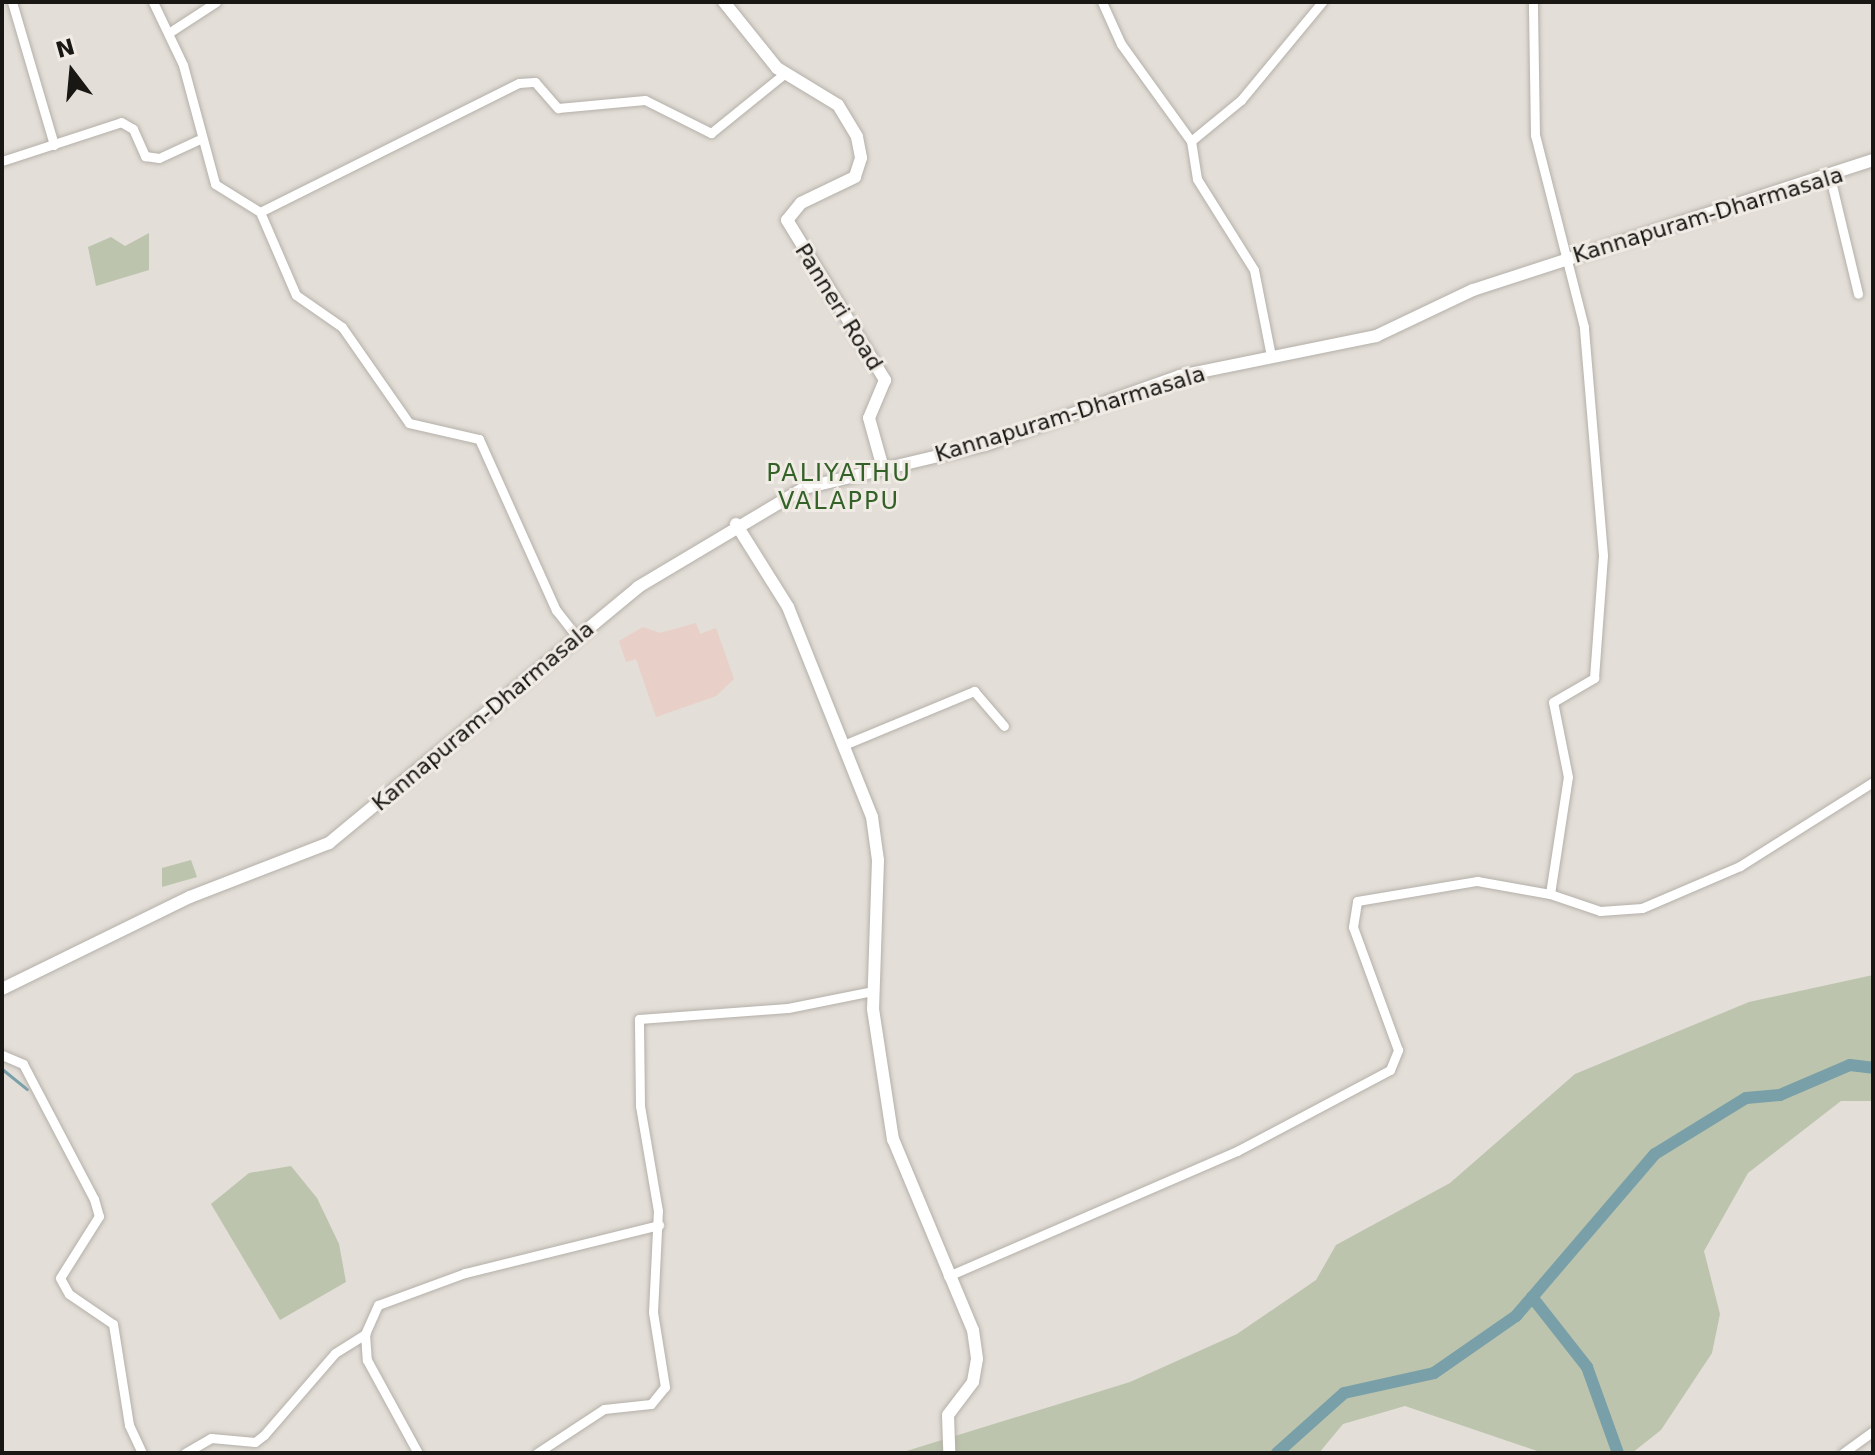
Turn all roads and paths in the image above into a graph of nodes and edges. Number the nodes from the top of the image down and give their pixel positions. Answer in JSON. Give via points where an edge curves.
{"nodes":[{"id":1,"x":12,"y":2,"type":"edge"},
{"id":2,"x":153,"y":2,"type":"edge"},
{"id":3,"x":216,"y":2,"type":"edge"},
{"id":4,"x":1102,"y":2,"type":"edge"},
{"id":5,"x":1322,"y":2,"type":"edge"},
{"id":6,"x":1533,"y":2,"type":"edge"},
{"id":7,"x":730,"y":3,"type":"edge"},
{"id":8,"x":170,"y":32,"type":"junction"},
{"id":9,"x":785,"y":73,"type":"junction"},
{"id":10,"x":198,"y":140,"type":"junction"},
{"id":11,"x":1191,"y":141,"type":"junction"},
{"id":12,"x":54,"y":145,"type":"junction"},
{"id":13,"x":1873,"y":160,"type":"edge"},
{"id":14,"x":2,"y":161,"type":"edge"},
{"id":15,"x":1830,"y":177,"type":"junction"},
{"id":16,"x":260,"y":212,"type":"junction"},
{"id":17,"x":1562,"y":261,"type":"junction"},
{"id":18,"x":1858,"y":294,"type":"dead end"},
{"id":19,"x":1271,"y":356,"type":"junction"},
{"id":20,"x":883,"y":468,"type":"junction"},
{"id":21,"x":736,"y":524,"type":"junction"},
{"id":22,"x":577,"y":637,"type":"junction"},
{"id":23,"x":1004,"y":726,"type":"dead end"},
{"id":24,"x":846,"y":744,"type":"junction"},
{"id":25,"x":1873,"y":782,"type":"edge"},
{"id":26,"x":1550,"y":894,"type":"junction"},
{"id":27,"x":2,"y":989,"type":"edge"},
{"id":28,"x":873,"y":991,"type":"junction"},
{"id":29,"x":2,"y":1055,"type":"edge"},
{"id":30,"x":659,"y":1225,"type":"junction"},
{"id":31,"x":948,"y":1276,"type":"junction"},
{"id":32,"x":365,"y":1334,"type":"junction"},
{"id":33,"x":1873,"y":1431,"type":"edge"},
{"id":34,"x":142,"y":1453,"type":"edge"},
{"id":35,"x":185,"y":1453,"type":"edge"},
{"id":36,"x":418,"y":1453,"type":"edge"},
{"id":37,"x":537,"y":1453,"type":"edge"},
{"id":38,"x":949,"y":1453,"type":"edge"},
{"id":39,"x":1843,"y":1453,"type":"edge"}],
"edges":[{"from":1,"to":12,"type":"street"},
{"from":2,"to":8,"type":"street"},
{"from":3,"to":8,"type":"street"},
{"from":4,"to":11,"type":"street","via":[[1128,56]]},
{"from":5,"to":11,"type":"street","via":[[1241,100]]},
{"from":6,"to":17,"type":"street","via":[[1535,135]]},
{"from":7,"to":9,"type":"main road","name":"Panneri Road"},
{"from":8,"to":10,"type":"street"},
{"from":9,"to":16,"type":"street","via":[[711,133],[645,100],[558,108],[535,82],[519,83]]},
{"from":9,"to":20,"type":"main road","name":"Panneri Road","via":[[838,105],[857,137],[861,158],[855,177],[801,203],[787,220],[885,380],[869,418]]},
{"from":10,"to":12,"type":"street","via":[[159,158],[145,156],[133,129],[121,122]]},
{"from":10,"to":16,"type":"street","via":[[215,184]]},
{"from":11,"to":19,"type":"street","via":[[1197,179],[1254,270]]},
{"from":12,"to":14,"type":"street"},
{"from":13,"to":15,"type":"main road","name":"Kannapuram-Dharmasala"},
{"from":15,"to":17,"type":"main road","name":"Kannapuram-Dharmasala"},
{"from":15,"to":18,"type":"street"},
{"from":16,"to":22,"type":"street","via":[[296,295],[342,327],[409,423],[479,439],[556,610]]},
{"from":17,"to":19,"type":"main road","name":"Kannapuram-Dharmasala","via":[[1473,290],[1376,336]]},
{"from":17,"to":26,"type":"street","via":[[1584,327],[1596,408],[1602,614],[1594,678],[1553,702],[1568,777]]},
{"from":19,"to":20,"type":"main road","name":"Kannapuram-Dharmasala","via":[[1180,376],[985,445]]},
{"from":20,"to":21,"type":"main road","name":"Kannapuram-Dharmasala","via":[[804,488]]},
{"from":21,"to":22,"type":"main road","name":"Kannapuram-Dharmasala"},
{"from":21,"to":24,"type":"main road","via":[[788,607]]},
{"from":22,"to":27,"type":"main road","name":"Kannapuram-Dharmasala","via":[[329,843],[97,939]]},
{"from":23,"to":24,"type":"street","via":[[974,691]]},
{"from":24,"to":28,"type":"main road","via":[[862,779],[878,860]]},
{"from":25,"to":26,"type":"street","via":[[1740,866],[1642,908],[1600,911]]},
{"from":26,"to":31,"type":"street","via":[[1477,881],[1357,901],[1353,927],[1398,1050],[1390,1070],[1237,1151]]},
{"from":28,"to":30,"type":"street","via":[[788,1008],[639,1019],[640,1106]]},
{"from":28,"to":31,"type":"main road","via":[[893,1139]]},
{"from":29,"to":34,"type":"street","via":[[23,1064],[94,1199],[99,1216],[60,1278],[69,1294],[113,1324],[129,1425]]},
{"from":30,"to":32,"type":"street","via":[[422,1288],[378,1305]]},
{"from":30,"to":37,"type":"street","via":[[653,1312],[665,1387],[651,1404],[604,1409]]},
{"from":31,"to":38,"type":"main road","via":[[977,1359],[973,1382],[948,1415]]},
{"from":32,"to":35,"type":"street","via":[[335,1353],[255,1442],[211,1438]]},
{"from":32,"to":36,"type":"street","via":[[367,1360]]},
{"from":33,"to":39,"type":"street"}]}
